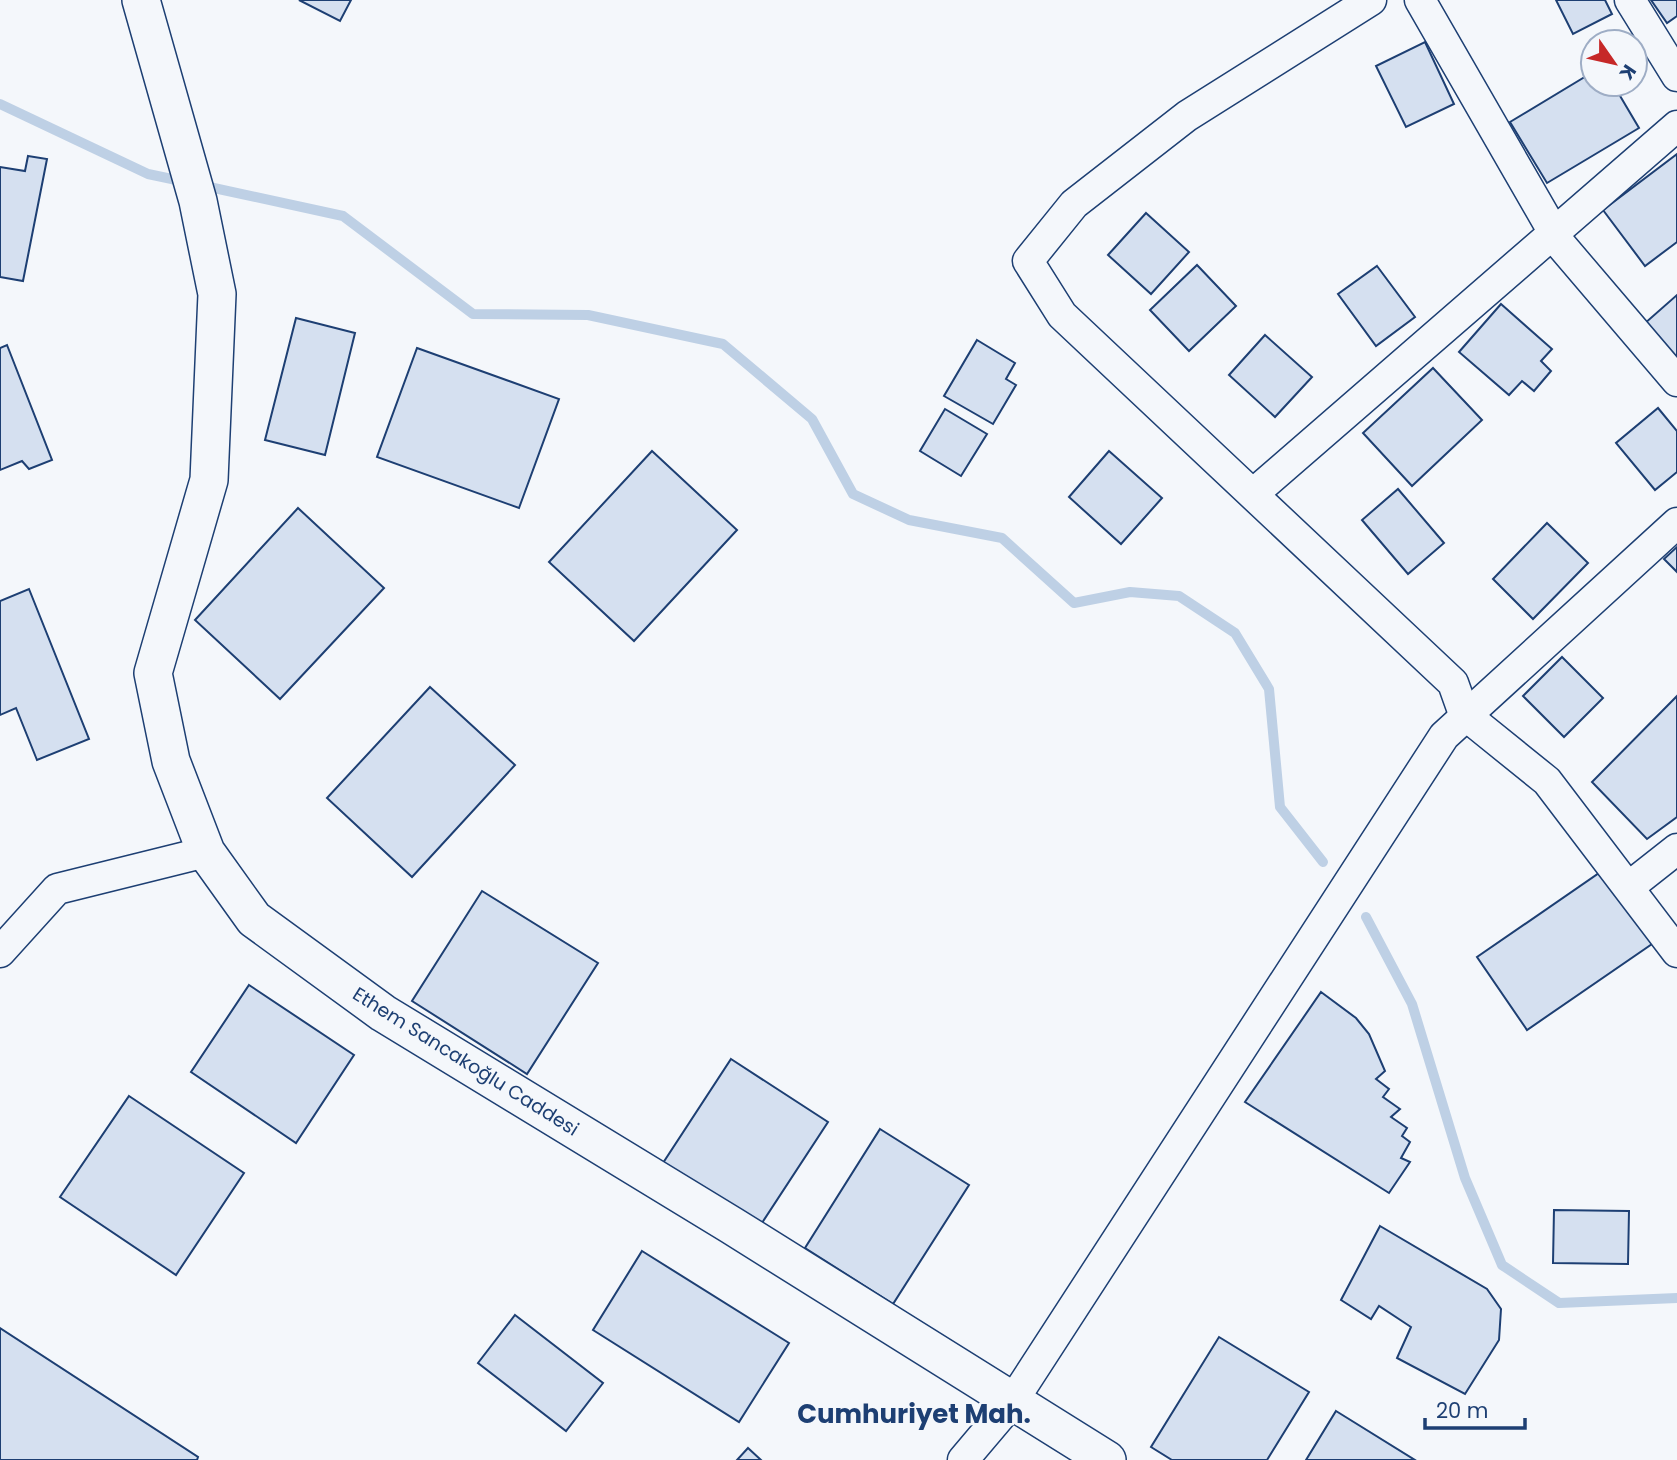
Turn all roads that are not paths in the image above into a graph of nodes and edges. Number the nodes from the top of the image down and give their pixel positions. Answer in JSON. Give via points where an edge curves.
{"nodes":[{"id":1,"x":141,"y":0,"type":"edge"},
{"id":2,"x":1371,"y":0,"type":"edge"},
{"id":3,"x":1420,"y":0,"type":"edge"},
{"id":4,"x":1630,"y":0,"type":"edge"},
{"id":5,"x":1677,"y":76,"type":"edge"},
{"id":6,"x":1677,"y":126,"type":"edge"},
{"id":7,"x":1553,"y":232,"type":"junction"},
{"id":8,"x":1677,"y":381,"type":"edge"},
{"id":9,"x":1253,"y":494,"type":"junction"},
{"id":10,"x":1677,"y":523,"type":"edge"},
{"id":11,"x":1464,"y":714,"type":"junction"},
{"id":12,"x":1677,"y":849,"type":"edge"},
{"id":13,"x":206,"y":852,"type":"junction"},
{"id":14,"x":1630,"y":886,"type":"junction"},
{"id":15,"x":0,"y":952,"type":"edge"},
{"id":16,"x":1677,"y":952,"type":"edge"},
{"id":17,"x":1012,"y":1402,"type":"junction"},
{"id":18,"x":963,"y":1460,"type":"edge"},
{"id":19,"x":1107,"y":1460,"type":"edge"}],
"edges":[{"from":1,"to":13,"type":"street","name":"Ethem Sancakoğlu Caddesi","via":[[198,201],[217,294],[209,481],[153,673],[171,761]]},
{"from":2,"to":9,"type":"street","via":[[1187,116],[1074,204],[1028,261],[1062,315]]},
{"from":3,"to":7,"type":"street"},
{"from":4,"to":5,"type":"street"},
{"from":6,"to":7,"type":"street"},
{"from":7,"to":8,"type":"street"},
{"from":7,"to":9,"type":"street"},
{"from":9,"to":11,"type":"street","via":[[1453,683]]},
{"from":10,"to":11,"type":"street"},
{"from":11,"to":14,"type":"street","via":[[1547,781]]},
{"from":11,"to":17,"type":"street","via":[[1444,736]]},
{"from":12,"to":14,"type":"street"},
{"from":13,"to":15,"type":"street","via":[[57,889]]},
{"from":13,"to":17,"type":"street","name":"Ethem Sancakoğlu Caddesi","via":[[254,919],[383,1013]]},
{"from":14,"to":16,"type":"street"},
{"from":17,"to":18,"type":"street"},
{"from":17,"to":19,"type":"street","name":"Ethem Sancakoğlu Caddesi"}]}
